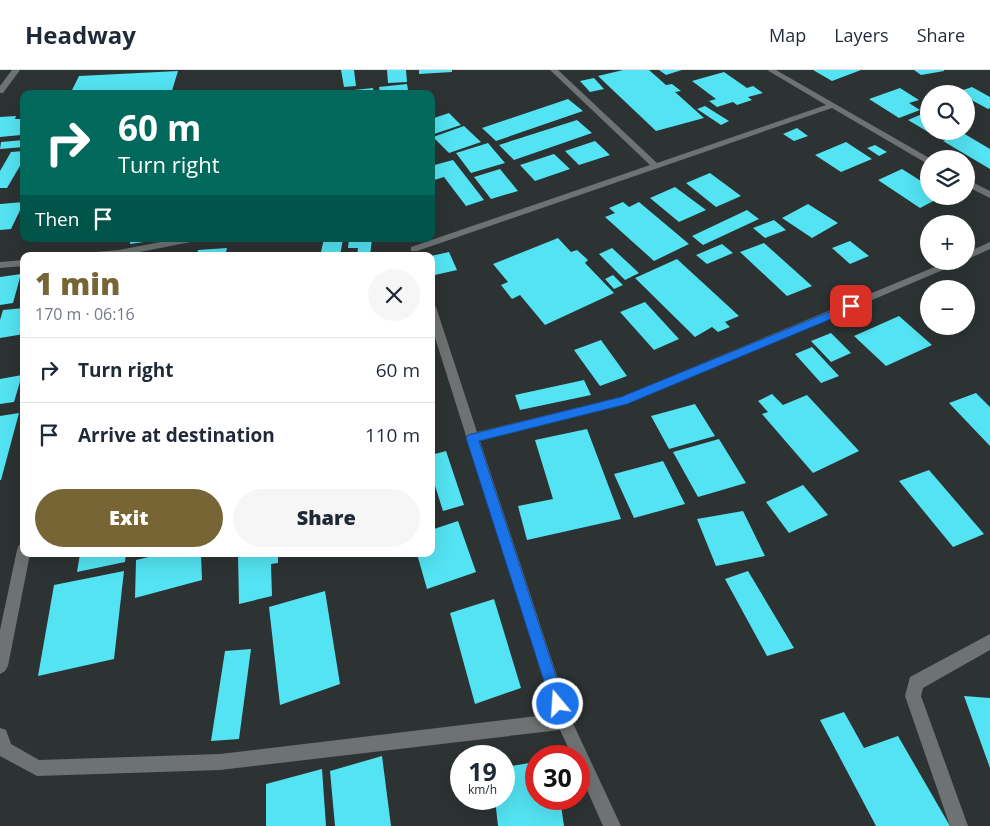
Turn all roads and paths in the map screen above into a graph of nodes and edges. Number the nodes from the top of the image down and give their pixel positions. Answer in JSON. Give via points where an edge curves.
{"nodes":[{"id":1,"x":16,"y":70,"type":"edge"},
{"id":2,"x":554,"y":70,"type":"edge"},
{"id":3,"x":770,"y":70,"type":"edge"},
{"id":4,"x":0,"y":91,"type":"edge"},
{"id":5,"x":831,"y":106,"type":"junction"},
{"id":6,"x":920,"y":156,"type":"edge"},
{"id":7,"x":656,"y":166,"type":"junction"},
{"id":8,"x":975,"y":187,"type":"edge"},
{"id":9,"x":990,"y":195,"type":"edge"},
{"id":10,"x":435,"y":241,"type":"edge"},
{"id":11,"x":177,"y":242,"type":"edge"},
{"id":12,"x":432,"y":242,"type":"edge"},
{"id":13,"x":990,"y":245,"type":"edge"},
{"id":14,"x":414,"y":248,"type":"edge"},
{"id":15,"x":114,"y":252,"type":"edge"},
{"id":16,"x":975,"y":252,"type":"edge"},
{"id":17,"x":20,"y":263,"type":"edge"},
{"id":18,"x":0,"y":265,"type":"edge"},
{"id":19,"x":937,"y":270,"type":"edge"},
{"id":20,"x":435,"y":319,"type":"edge"},
{"id":21,"x":472,"y":438,"type":"junction"},
{"id":22,"x":23,"y":557,"type":"edge"},
{"id":23,"x":990,"y":642,"type":"edge"},
{"id":24,"x":0,"y":666,"type":"edge"},
{"id":25,"x":564,"y":721,"type":"junction"},
{"id":26,"x":0,"y":736,"type":"edge"},
{"id":27,"x":612,"y":826,"type":"edge"},
{"id":28,"x":959,"y":826,"type":"edge"}],
"edges":[{"from":1,"to":4,"type":"street"},
{"from":2,"to":7,"type":"street"},
{"from":3,"to":5,"type":"street"},
{"from":5,"to":6,"type":"street"},
{"from":5,"to":7,"type":"street"},
{"from":7,"to":10,"type":"street"},
{"from":8,"to":9,"type":"street"},
{"from":11,"to":15,"type":"street"},
{"from":12,"to":14,"type":"street"},
{"from":13,"to":16,"type":"street"},
{"from":17,"to":18,"type":"street"},
{"from":19,"to":21,"type":"street","via":[[623,401]]},
{"from":20,"to":21,"type":"street"},
{"from":21,"to":25,"type":"street"},
{"from":22,"to":24,"type":"street"},
{"from":23,"to":28,"type":"street","via":[[916,682],[913,696]]},
{"from":25,"to":26,"type":"street","via":[[220,762],[37,768],[4,749]]},
{"from":25,"to":27,"type":"street"}]}
